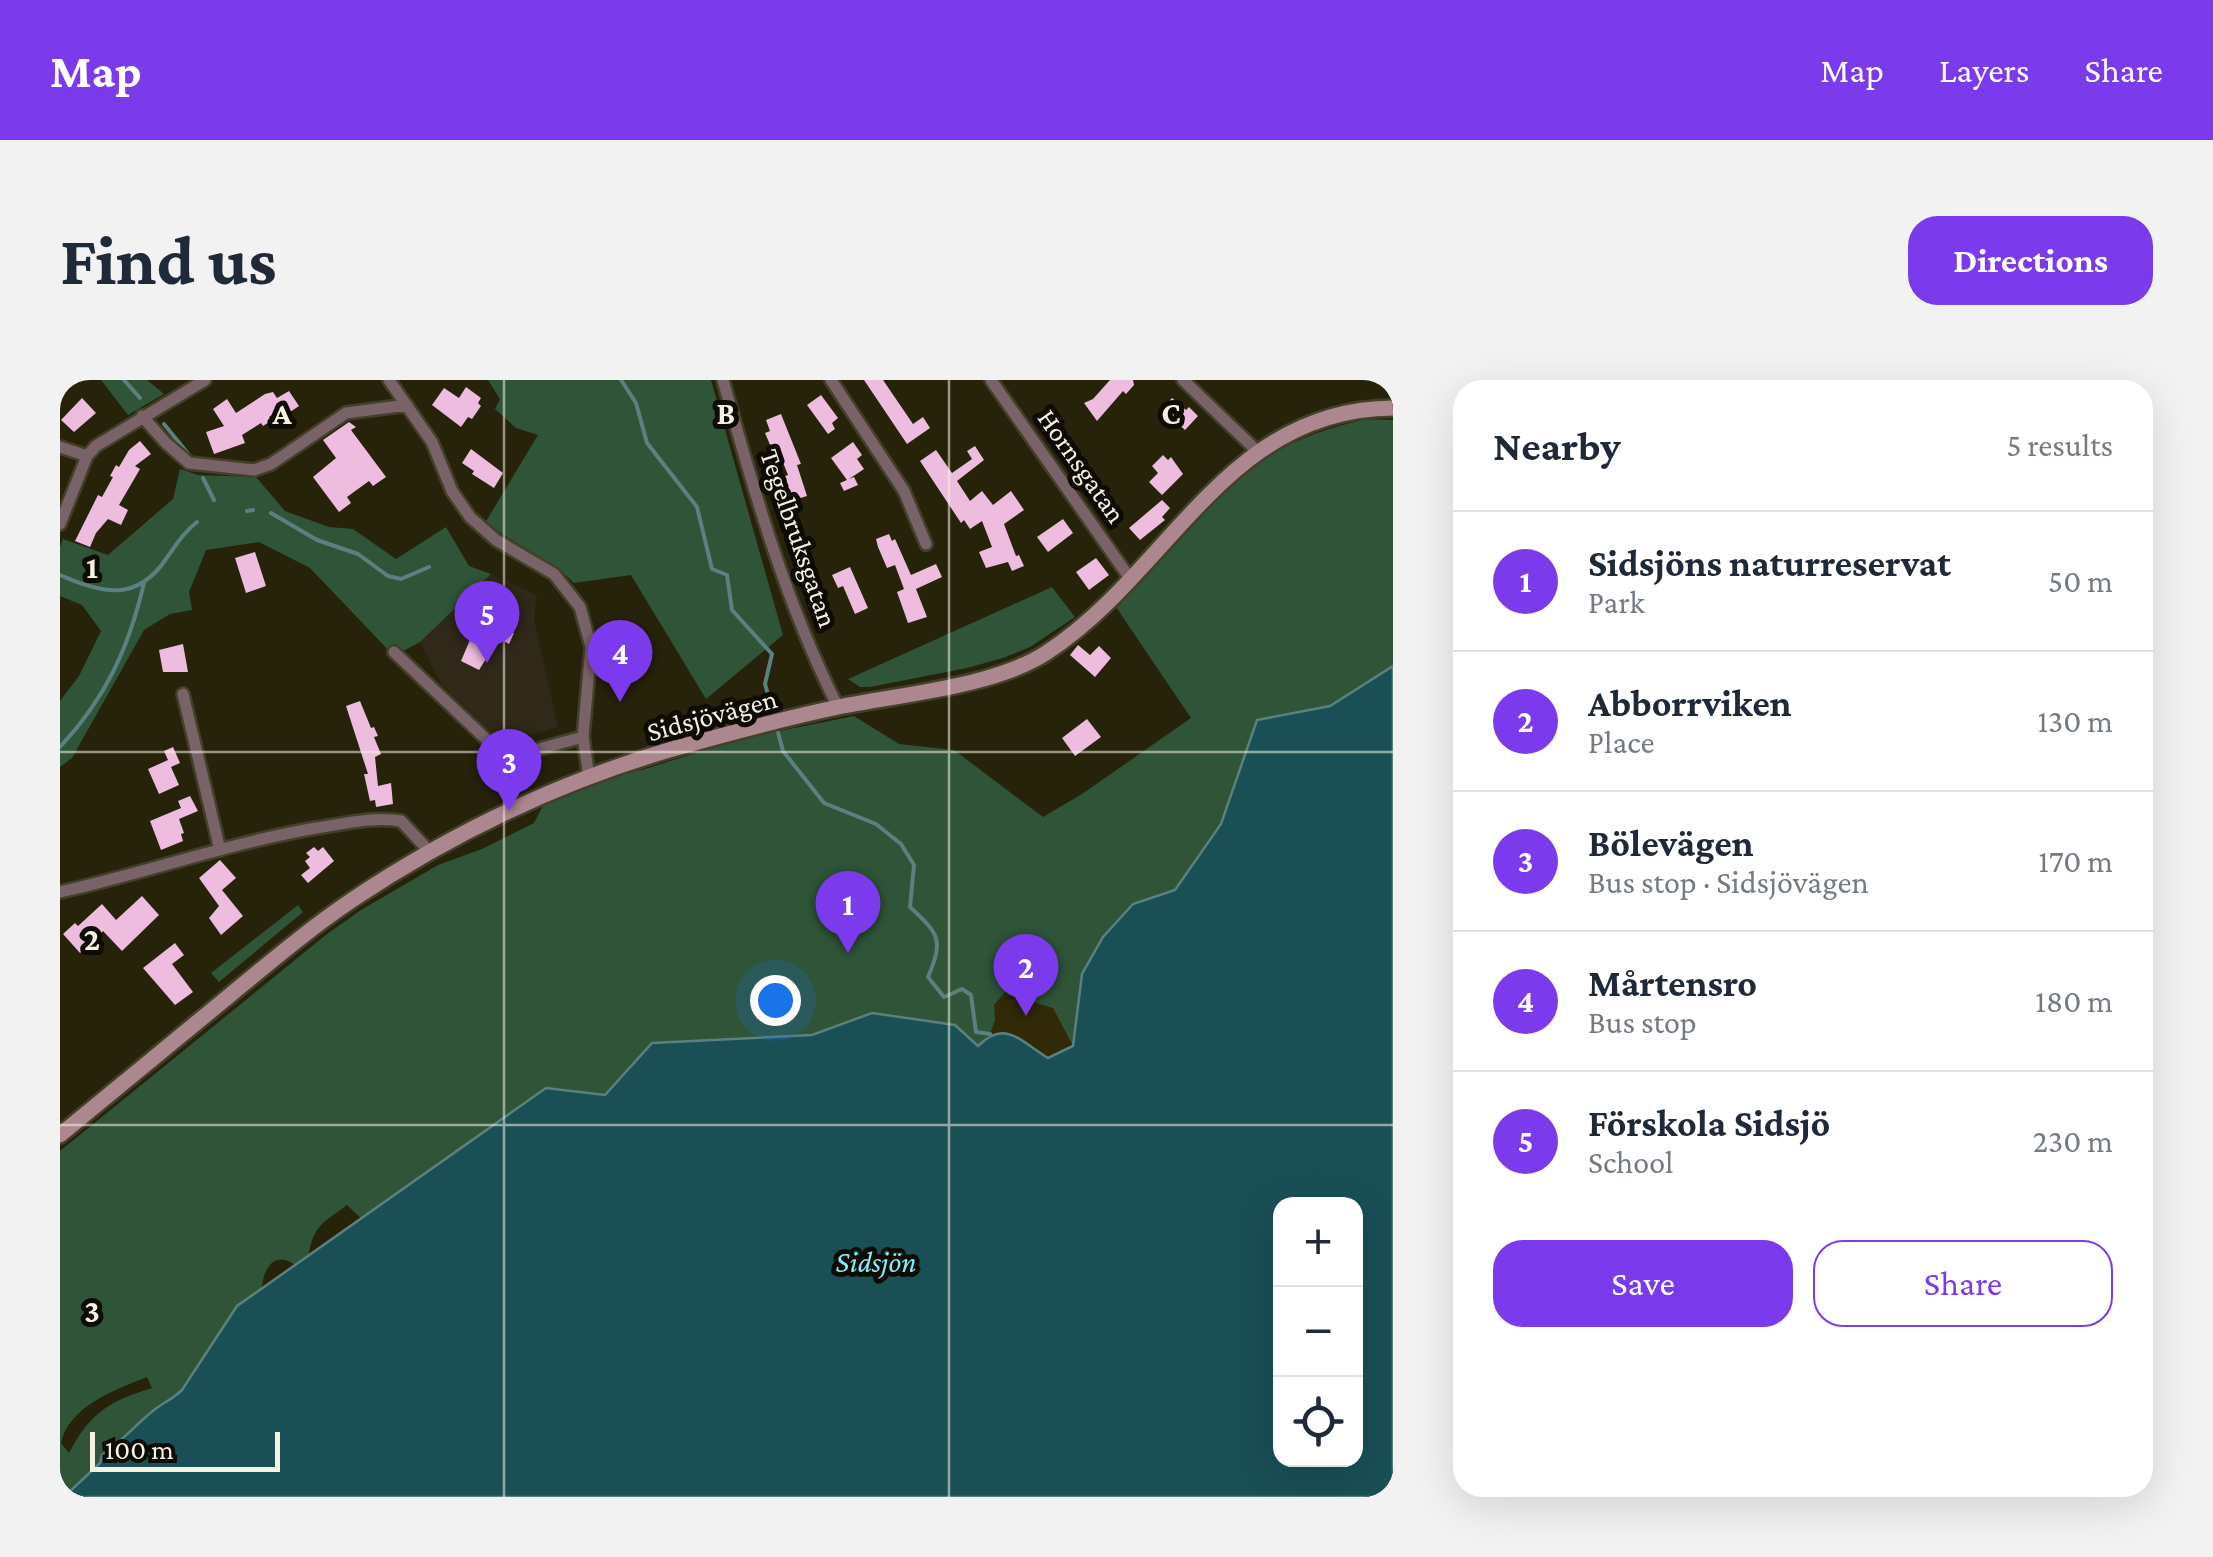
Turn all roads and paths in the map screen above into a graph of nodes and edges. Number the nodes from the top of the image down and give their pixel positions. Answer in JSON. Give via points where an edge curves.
{"nodes":[{"id":1,"x":205,"y":380,"type":"edge"},
{"id":2,"x":389,"y":380,"type":"edge"},
{"id":3,"x":723,"y":380,"type":"edge"},
{"id":4,"x":831,"y":380,"type":"edge"},
{"id":5,"x":992,"y":380,"type":"edge"},
{"id":6,"x":1183,"y":380,"type":"edge"},
{"id":7,"x":1385,"y":380,"type":"edge"},
{"id":8,"x":1393,"y":386,"type":"edge"},
{"id":9,"x":407,"y":405,"type":"junction"},
{"id":10,"x":1393,"y":408,"type":"edge"},
{"id":11,"x":142,"y":416,"type":"junction"},
{"id":12,"x":60,"y":447,"type":"edge"},
{"id":13,"x":1256,"y":451,"type":"junction"},
{"id":14,"x":87,"y":456,"type":"junction"},
{"id":15,"x":60,"y":524,"type":"edge"},
{"id":16,"x":926,"y":544,"type":"dead end"},
{"id":17,"x":1131,"y":580,"type":"junction"},
{"id":18,"x":394,"y":652,"type":"dead end"},
{"id":19,"x":184,"y":694,"type":"dead end"},
{"id":20,"x":838,"y":708,"type":"junction"},
{"id":21,"x":582,"y":737,"type":"junction"},
{"id":22,"x":589,"y":778,"type":"junction"},
{"id":23,"x":220,"y":850,"type":"junction"},
{"id":24,"x":430,"y":852,"type":"junction"},
{"id":25,"x":60,"y":892,"type":"edge"},
{"id":26,"x":60,"y":1135,"type":"edge"}],
"edges":[{"from":1,"to":11,"type":"street"},
{"from":2,"to":9,"type":"street"},
{"from":3,"to":20,"type":"street","name":"Tegelbruksgatan","via":[[780,571]]},
{"from":4,"to":16,"type":"street","via":[[904,491]]},
{"from":5,"to":17,"type":"street","name":"Hornsgatan"},
{"from":6,"to":13,"type":"street"},
{"from":7,"to":8,"type":"street"},
{"from":9,"to":11,"type":"street","via":[[346,413],[254,470],[189,462]]},
{"from":9,"to":21,"type":"street","via":[[470,517],[554,574],[580,606],[592,647]]},
{"from":10,"to":13,"type":"main road","name":"Sidsjövägen","via":[[1328,417]]},
{"from":11,"to":14,"type":"street"},
{"from":12,"to":14,"type":"street"},
{"from":13,"to":17,"type":"main road","name":"Sidsjövägen"},
{"from":14,"to":15,"type":"street"},
{"from":17,"to":20,"type":"main road","name":"Sidsjövägen","via":[[1078,631],[1024,666]]},
{"from":18,"to":21,"type":"street","via":[[506,758]]},
{"from":19,"to":23,"type":"street"},
{"from":20,"to":22,"type":"main road","name":"Sidsjövägen"},
{"from":21,"to":22,"type":"street"},
{"from":22,"to":24,"type":"main road","name":"Sidsjövägen"},
{"from":23,"to":24,"type":"street","via":[[386,820],[406,824]]},
{"from":23,"to":25,"type":"street"},
{"from":24,"to":26,"type":"main road","name":"Sidsjövägen","via":[[313,928]]}]}
